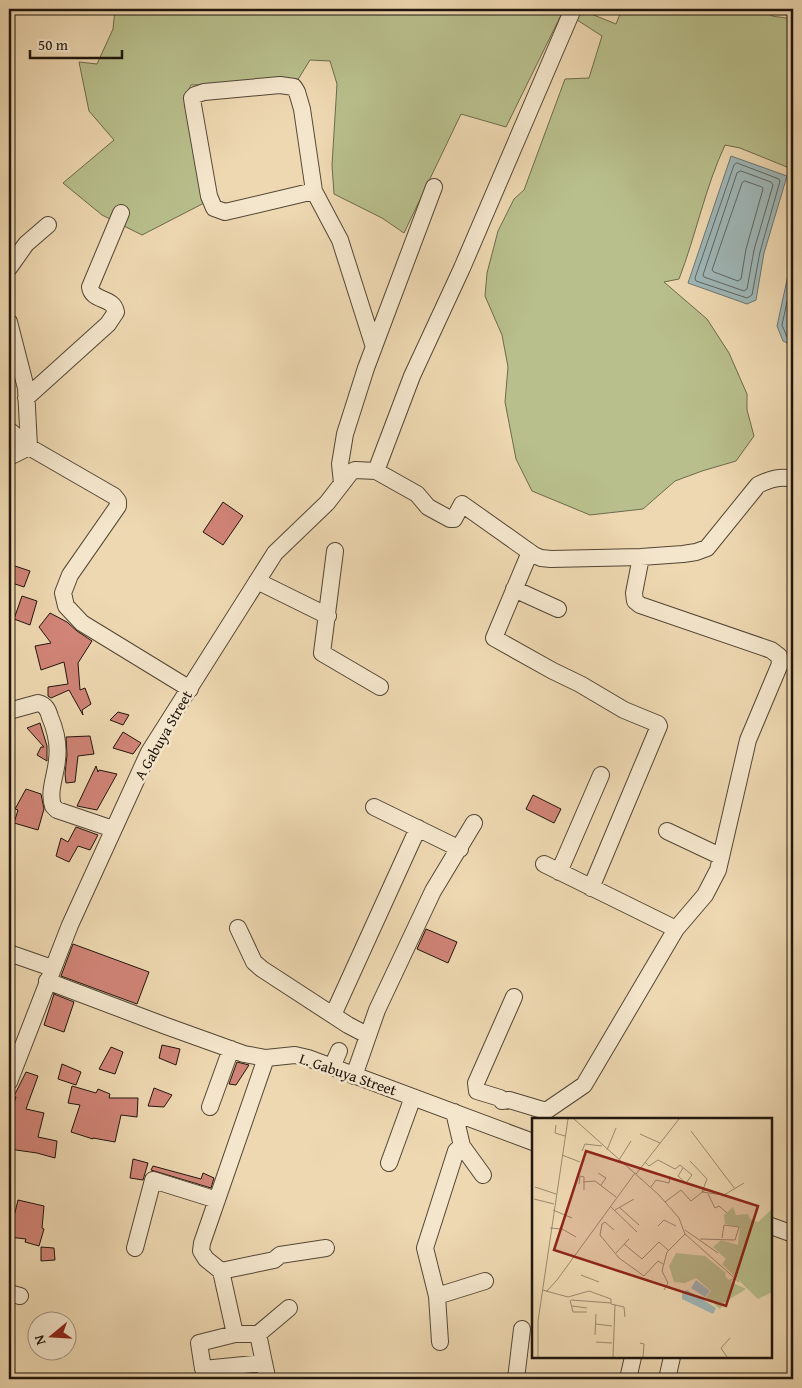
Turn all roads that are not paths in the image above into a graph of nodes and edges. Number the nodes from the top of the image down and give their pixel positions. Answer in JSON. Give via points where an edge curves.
{"nodes":[{"id":1,"x":573,"y":9,"type":"edge"},
{"id":2,"x":434,"y":187,"type":"dead end"},
{"id":3,"x":314,"y":191,"type":"junction"},
{"id":4,"x":121,"y":213,"type":"dead end"},
{"id":5,"x":48,"y":226,"type":"dead end"},
{"id":6,"x":9,"y":268,"type":"edge"},
{"id":7,"x":9,"y":322,"type":"edge"},
{"id":8,"x":374,"y":347,"type":"junction"},
{"id":9,"x":26,"y":398,"type":"junction"},
{"id":10,"x":9,"y":430,"type":"edge"},
{"id":11,"x":29,"y":447,"type":"junction"},
{"id":12,"x":9,"y":457,"type":"edge"},
{"id":13,"x":376,"y":471,"type":"junction"},
{"id":14,"x":793,"y":479,"type":"edge"},
{"id":15,"x":342,"y":483,"type":"junction"},
{"id":16,"x":335,"y":551,"type":"dead end"},
{"id":17,"x":530,"y":552,"type":"junction"},
{"id":18,"x":642,"y":557,"type":"junction"},
{"id":19,"x":257,"y":581,"type":"junction"},
{"id":20,"x":514,"y":589,"type":"junction"},
{"id":21,"x":558,"y":609,"type":"dead end"},
{"id":22,"x":328,"y":616,"type":"junction"},
{"id":23,"x":380,"y":687,"type":"dead end"},
{"id":24,"x":190,"y":689,"type":"junction"},
{"id":25,"x":9,"y":711,"type":"edge"},
{"id":26,"x":601,"y":775,"type":"dead end"},
{"id":27,"x":374,"y":807,"type":"dead end"},
{"id":28,"x":474,"y":824,"type":"dead end"},
{"id":29,"x":418,"y":828,"type":"junction"},
{"id":30,"x":113,"y":829,"type":"junction"},
{"id":31,"x":667,"y":831,"type":"dead end"},
{"id":32,"x":460,"y":848,"type":"junction"},
{"id":33,"x":720,"y":856,"type":"junction"},
{"id":34,"x":591,"y":888,"type":"junction"},
{"id":35,"x":238,"y":928,"type":"dead end"},
{"id":36,"x":676,"y":929,"type":"junction"},
{"id":37,"x":9,"y":953,"type":"edge"},
{"id":38,"x":50,"y":974,"type":"junction"},
{"id":39,"x":514,"y":997,"type":"dead end"},
{"id":40,"x":333,"y":1015,"type":"junction"},
{"id":41,"x":367,"y":1035,"type":"junction"},
{"id":42,"x":232,"y":1049,"type":"junction"},
{"id":43,"x":339,"y":1052,"type":"dead end"},
{"id":44,"x":266,"y":1058,"type":"junction"},
{"id":45,"x":332,"y":1067,"type":"junction"},
{"id":46,"x":354,"y":1076,"type":"junction"},
{"id":47,"x":9,"y":1082,"type":"edge"},
{"id":48,"x":413,"y":1097,"type":"junction"},
{"id":49,"x":502,"y":1100,"type":"junction"},
{"id":50,"x":210,"y":1107,"type":"dead end"},
{"id":51,"x":454,"y":1112,"type":"junction"},
{"id":52,"x":494,"y":1127,"type":"junction"},
{"id":53,"x":532,"y":1142,"type":"edge"},
{"id":54,"x":462,"y":1146,"type":"junction"},
{"id":55,"x":389,"y":1163,"type":"dead end"},
{"id":56,"x":483,"y":1175,"type":"dead end"},
{"id":57,"x":217,"y":1200,"type":"junction"},
{"id":58,"x":772,"y":1226,"type":"edge"},
{"id":59,"x":793,"y":1234,"type":"edge"},
{"id":60,"x":135,"y":1248,"type":"dead end"},
{"id":61,"x":326,"y":1248,"type":"dead end"},
{"id":62,"x":221,"y":1271,"type":"junction"},
{"id":63,"x":485,"y":1281,"type":"dead end"},
{"id":64,"x":437,"y":1296,"type":"junction"},
{"id":65,"x":289,"y":1308,"type":"dead end"},
{"id":66,"x":522,"y":1329,"type":"dead end"},
{"id":67,"x":235,"y":1334,"type":"junction"},
{"id":68,"x":258,"y":1334,"type":"junction"},
{"id":69,"x":440,"y":1342,"type":"dead end"},
{"id":70,"x":633,"y":1358,"type":"edge"},
{"id":71,"x":672,"y":1358,"type":"edge"},
{"id":72,"x":516,"y":1379,"type":"edge"},
{"id":73,"x":628,"y":1379,"type":"edge"},
{"id":74,"x":667,"y":1379,"type":"edge"}],
"edges":[{"from":1,"to":13,"type":"street","via":[[412,376]]},
{"from":2,"to":8,"type":"street"},
{"from":3,"to":3,"type":"street","via":[[302,109],[294,87],[261,86],[204,92],[192,98],[209,196],[214,208],[225,212]]},
{"from":3,"to":8,"type":"street","via":[[340,240]]},
{"from":4,"to":9,"type":"street","via":[[90,287],[95,296],[110,301],[116,312],[108,324]]},
{"from":5,"to":6,"type":"street","via":[[26,244]]},
{"from":7,"to":9,"type":"street"},
{"from":8,"to":15,"type":"street","via":[[345,434],[340,464]]},
{"from":9,"to":11,"type":"street"},
{"from":10,"to":11,"type":"street"},
{"from":11,"to":12,"type":"street"},
{"from":11,"to":24,"type":"street","via":[[118,500],[118,506],[70,575],[63,593],[66,606],[82,623]]},
{"from":13,"to":15,"type":"street","name":"A Gabuya Street","via":[[355,470]]},
{"from":13,"to":17,"type":"street","via":[[417,494],[428,507],[450,520],[454,519],[462,504]]},
{"from":14,"to":18,"type":"street","via":[[769,479],[758,485],[707,548]]},
{"from":15,"to":19,"type":"street","name":"A Gabuya Street","via":[[321,509],[274,553]]},
{"from":16,"to":22,"type":"street"},
{"from":17,"to":18,"type":"street","via":[[551,559]]},
{"from":17,"to":20,"type":"street"},
{"from":18,"to":33,"type":"street","via":[[634,594],[640,605],[771,650],[779,656],[780,664],[748,740]]},
{"from":19,"to":22,"type":"street"},
{"from":19,"to":24,"type":"street","name":"A Gabuya Street"},
{"from":20,"to":21,"type":"street"},
{"from":20,"to":34,"type":"street","via":[[494,638],[624,710],[658,724]]},
{"from":22,"to":23,"type":"street","via":[[322,652]]},
{"from":24,"to":30,"type":"street","name":"A Gabuya Street","via":[[149,752]]},
{"from":25,"to":30,"type":"street","via":[[38,703],[47,710],[58,747],[50,794],[52,806]]},
{"from":26,"to":34,"type":"street","via":[[551,868]]},
{"from":27,"to":29,"type":"street"},
{"from":28,"to":32,"type":"street"},
{"from":29,"to":32,"type":"street"},
{"from":29,"to":40,"type":"street"},
{"from":30,"to":38,"type":"street","name":"A Gabuya Street"},
{"from":31,"to":33,"type":"street"},
{"from":32,"to":41,"type":"street","via":[[433,891]]},
{"from":33,"to":36,"type":"street","via":[[718,870],[705,896]]},
{"from":34,"to":36,"type":"street"},
{"from":35,"to":40,"type":"street","via":[[254,962]]},
{"from":36,"to":49,"type":"street","via":[[584,1085],[546,1111]]},
{"from":37,"to":38,"type":"street","name":"L. Gabuya Street"},
{"from":38,"to":42,"type":"street","name":"L. Gabuya Street","via":[[166,1026]]},
{"from":38,"to":47,"type":"street","name":"A Gabuya Street"},
{"from":39,"to":49,"type":"street","via":[[476,1083],[477,1091]]},
{"from":40,"to":41,"type":"street"},
{"from":41,"to":46,"type":"street"},
{"from":42,"to":44,"type":"street","name":"L. Gabuya Street"},
{"from":42,"to":50,"type":"street"},
{"from":43,"to":45,"type":"street"},
{"from":44,"to":45,"type":"street","name":"L. Gabuya Street","via":[[296,1055]]},
{"from":44,"to":57,"type":"street"},
{"from":45,"to":46,"type":"street","name":"L. Gabuya Street"},
{"from":46,"to":48,"type":"street","name":"L. Gabuya Street"},
{"from":48,"to":51,"type":"street","name":"L. Gabuya Street"},
{"from":48,"to":55,"type":"street"},
{"from":49,"to":52,"type":"street","via":[[503,1107]]},
{"from":51,"to":52,"type":"street","name":"L. Gabuya Street"},
{"from":51,"to":54,"type":"street"},
{"from":52,"to":53,"type":"street","name":"L. Gabuya Street"},
{"from":54,"to":56,"type":"street"},
{"from":54,"to":64,"type":"street","via":[[456,1151],[425,1248]]},
{"from":57,"to":60,"type":"street","via":[[153,1180]]},
{"from":57,"to":62,"type":"street","via":[[201,1251]]},
{"from":58,"to":59,"type":"street"},
{"from":61,"to":62,"type":"street","via":[[280,1254],[274,1260]]},
{"from":62,"to":67,"type":"street"},
{"from":63,"to":64,"type":"street"},
{"from":64,"to":69,"type":"street"},
{"from":65,"to":68,"type":"street"},
{"from":66,"to":72,"type":"street"},
{"from":67,"to":68,"type":"street"},
{"from":67,"to":68,"type":"street","via":[[198,1343],[203,1369],[265,1370]]},
{"from":70,"to":73,"type":"street"},
{"from":71,"to":74,"type":"street"}]}
